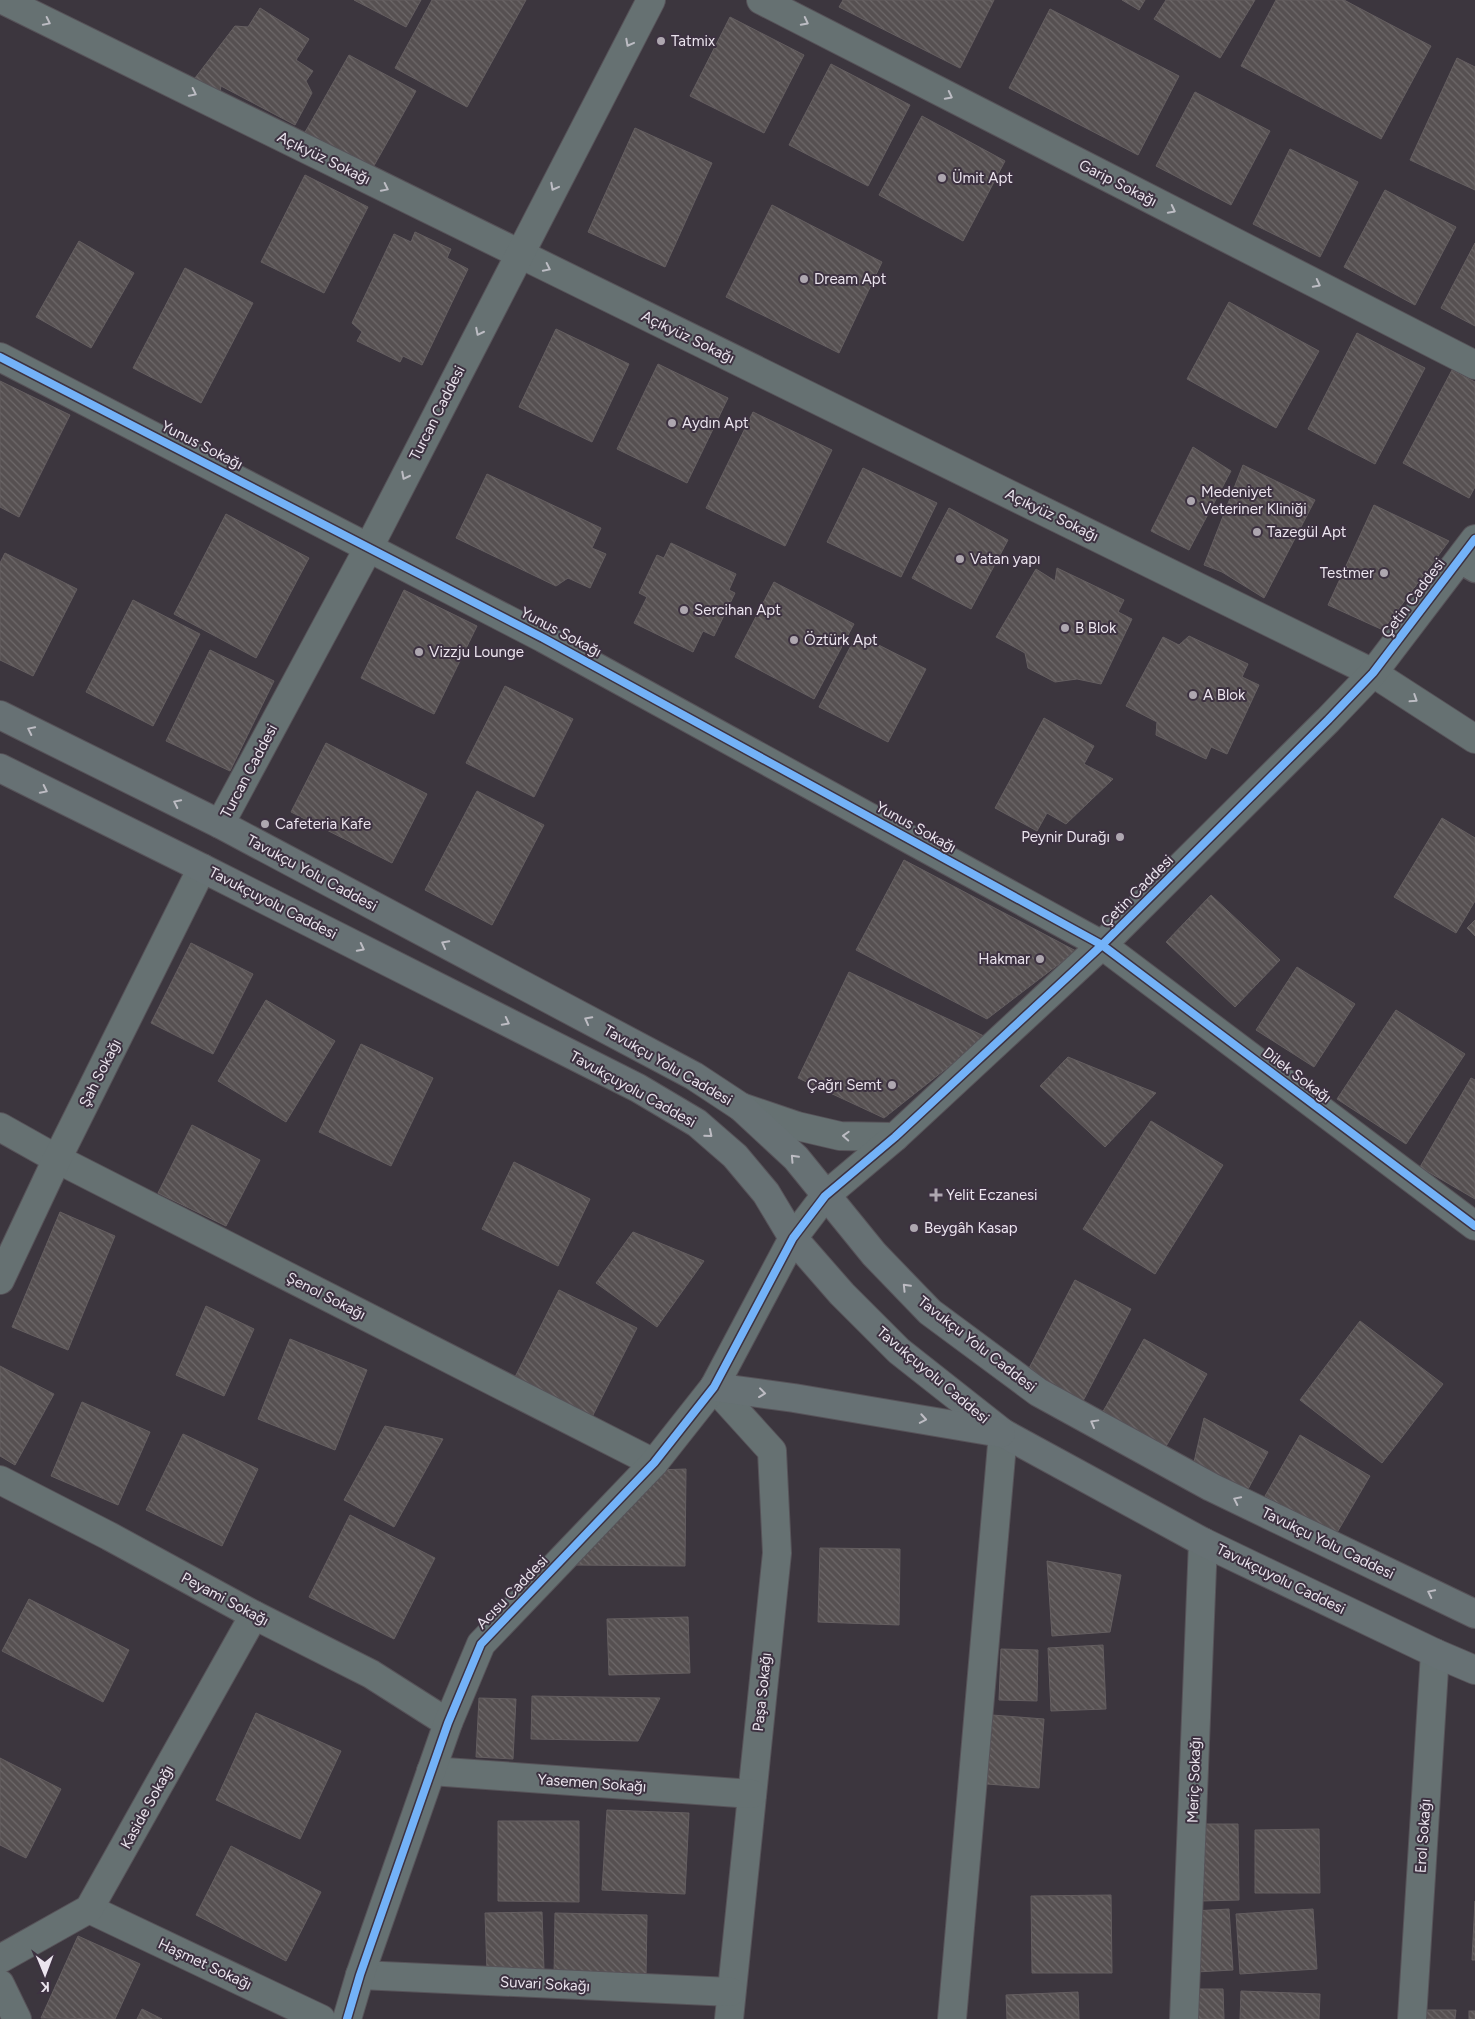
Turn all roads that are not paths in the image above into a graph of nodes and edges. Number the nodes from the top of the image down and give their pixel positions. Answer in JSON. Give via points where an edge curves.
{"nodes":[{"id":1,"x":3,"y":0,"type":"edge"},
{"id":2,"x":652,"y":0,"type":"edge"},
{"id":3,"x":761,"y":0,"type":"edge"},
{"id":4,"x":519,"y":254,"type":"junction"},
{"id":5,"x":0,"y":357,"type":"edge"},
{"id":6,"x":1475,"y":365,"type":"edge"},
{"id":7,"x":1475,"y":539,"type":"edge"},
{"id":8,"x":369,"y":547,"type":"junction"},
{"id":9,"x":1466,"y":566,"type":"edge"},
{"id":10,"x":1373,"y":673,"type":"junction"},
{"id":11,"x":0,"y":715,"type":"edge"},
{"id":12,"x":1475,"y":739,"type":"edge"},
{"id":13,"x":0,"y":768,"type":"edge"},
{"id":14,"x":220,"y":824,"type":"junction"},
{"id":15,"x":202,"y":868,"type":"junction"},
{"id":16,"x":1102,"y":945,"type":"junction"},
{"id":17,"x":742,"y":1107,"type":"junction"},
{"id":18,"x":0,"y":1127,"type":"edge"},
{"id":19,"x":895,"y":1138,"type":"junction"},
{"id":20,"x":57,"y":1159,"type":"junction"},
{"id":21,"x":825,"y":1196,"type":"junction"},
{"id":22,"x":1475,"y":1226,"type":"edge"},
{"id":23,"x":793,"y":1238,"type":"junction"},
{"id":24,"x":0,"y":1280,"type":"edge"},
{"id":25,"x":714,"y":1387,"type":"junction"},
{"id":26,"x":1003,"y":1433,"type":"junction"},
{"id":27,"x":654,"y":1463,"type":"junction"},
{"id":28,"x":0,"y":1480,"type":"edge"},
{"id":29,"x":1203,"y":1542,"type":"junction"},
{"id":30,"x":1475,"y":1614,"type":"edge"},
{"id":31,"x":254,"y":1616,"type":"junction"},
{"id":32,"x":1435,"y":1653,"type":"junction"},
{"id":33,"x":1475,"y":1670,"type":"edge"},
{"id":34,"x":448,"y":1723,"type":"junction"},
{"id":35,"x":432,"y":1771,"type":"junction"},
{"id":36,"x":752,"y":1794,"type":"junction"},
{"id":37,"x":89,"y":1909,"type":"junction"},
{"id":38,"x":0,"y":1959,"type":"edge"},
{"id":39,"x":360,"y":1975,"type":"junction"},
{"id":40,"x":0,"y":1984,"type":"edge"},
{"id":41,"x":731,"y":1992,"type":"junction"},
{"id":42,"x":17,"y":2019,"type":"edge"},
{"id":43,"x":321,"y":2019,"type":"edge"},
{"id":44,"x":347,"y":2019,"type":"edge"},
{"id":45,"x":729,"y":2019,"type":"edge"},
{"id":46,"x":952,"y":2019,"type":"edge"},
{"id":47,"x":1184,"y":2019,"type":"edge"},
{"id":48,"x":1412,"y":2019,"type":"edge"}],
"edges":[{"from":1,"to":4,"type":"street","name":"Açıkyüz Sokağı","one_way":true},
{"from":2,"to":4,"type":"street","name":"Turcan Caddesi","one_way":true},
{"from":3,"to":6,"type":"street","name":"Garip Sokağı","one_way":true},
{"from":4,"to":8,"type":"street","name":"Turcan Caddesi","one_way":true},
{"from":4,"to":10,"type":"street","name":"Açıkyüz Sokağı","one_way":true},
{"from":5,"to":8,"type":"street","name":"Yunus Sokağı"},
{"from":7,"to":9,"type":"street","name":"Çetin Caddesi"},
{"from":8,"to":14,"type":"street","name":"Turcan Caddesi"},
{"from":8,"to":16,"type":"street","name":"Yunus Sokağı","via":[[552,642]]},
{"from":9,"to":10,"type":"street","name":"Çetin Caddesi"},
{"from":10,"to":12,"type":"street","name":"Açıkyüz Sokağı","one_way":true},
{"from":10,"to":16,"type":"street","name":"Çetin Caddesi"},
{"from":14,"to":11,"type":"main road","one_way":true},
{"from":13,"to":15,"type":"main road","name":"Tavukçuyolu Caddesi","one_way":true},
{"from":17,"to":14,"type":"main road","name":"Tavukçu Yolu Caddesi","one_way":true,"via":[[694,1076]]},
{"from":15,"to":20,"type":"street","name":"Şah Sokağı"},
{"from":15,"to":23,"type":"main road","name":"Tavukçuyolu Caddesi","one_way":true,"via":[[638,1088],[697,1124],[735,1156],[766,1193]]},
{"from":16,"to":19,"type":"street","name":"Çetin Caddesi"},
{"from":16,"to":22,"type":"street","name":"Dilek Sokağı"},
{"from":19,"to":17,"type":"street","one_way":true,"via":[[840,1136],[797,1126]]},
{"from":21,"to":17,"type":"main road","name":"Tavukçu Yolu Caddesi","one_way":true,"via":[[796,1158]]},
{"from":18,"to":20,"type":"street","name":"Şenol Sokağı"},
{"from":19,"to":21,"type":"street","name":"Çetin Caddesi"},
{"from":20,"to":24,"type":"street","name":"Şah Sokağı"},
{"from":20,"to":27,"type":"street","name":"Şenol Sokağı"},
{"from":21,"to":23,"type":"street","name":"Çetin Caddesi"},
{"from":30,"to":21,"type":"main road","name":"Tavukçu Yolu Caddesi","one_way":true,"via":[[1211,1487],[1038,1392],[930,1312],[874,1254]]},
{"from":23,"to":25,"type":"street","name":"Acısu Caddesi"},
{"from":23,"to":26,"type":"main road","name":"Tavukçuyolu Caddesi","via":[[842,1294],[899,1351]]},
{"from":25,"to":26,"type":"main road","one_way":true},
{"from":25,"to":27,"type":"street","name":"Acısu Caddesi"},
{"from":25,"to":36,"type":"street","name":"Paşa Sokağı","via":[[772,1452],[777,1553]]},
{"from":26,"to":29,"type":"main road","name":"Tavukçuyolu Caddesi"},
{"from":26,"to":46,"type":"street"},
{"from":27,"to":34,"type":"street","name":"Acısu Caddesi","via":[[481,1644]]},
{"from":28,"to":31,"type":"street","name":"Peyami Sokağı"},
{"from":29,"to":32,"type":"main road","name":"Tavukçuyolu Caddesi"},
{"from":29,"to":47,"type":"street","name":"Meriç Sokağı"},
{"from":31,"to":34,"type":"street","name":"Peyami Sokağı","via":[[371,1674]]},
{"from":31,"to":37,"type":"street","name":"Kaside Sokağı"},
{"from":32,"to":33,"type":"main road","name":"Tavukçuyolu Caddesi"},
{"from":32,"to":48,"type":"street","name":"Erol Sokağı"},
{"from":34,"to":35,"type":"street","name":"Acısu Caddesi"},
{"from":35,"to":36,"type":"street","name":"Yasemen Sokağı"},
{"from":35,"to":39,"type":"street","name":"Acısu Caddesi"},
{"from":36,"to":41,"type":"street","name":"Paşa Sokağı"},
{"from":37,"to":38,"type":"street"},
{"from":37,"to":43,"type":"street","name":"Haşmet Sokağı"},
{"from":39,"to":41,"type":"street","name":"Suvari Sokağı"},
{"from":39,"to":44,"type":"street","name":"Acısu Caddesi"},
{"from":40,"to":42,"type":"street"},
{"from":41,"to":45,"type":"street","name":"Paşa Sokağı"}]}
